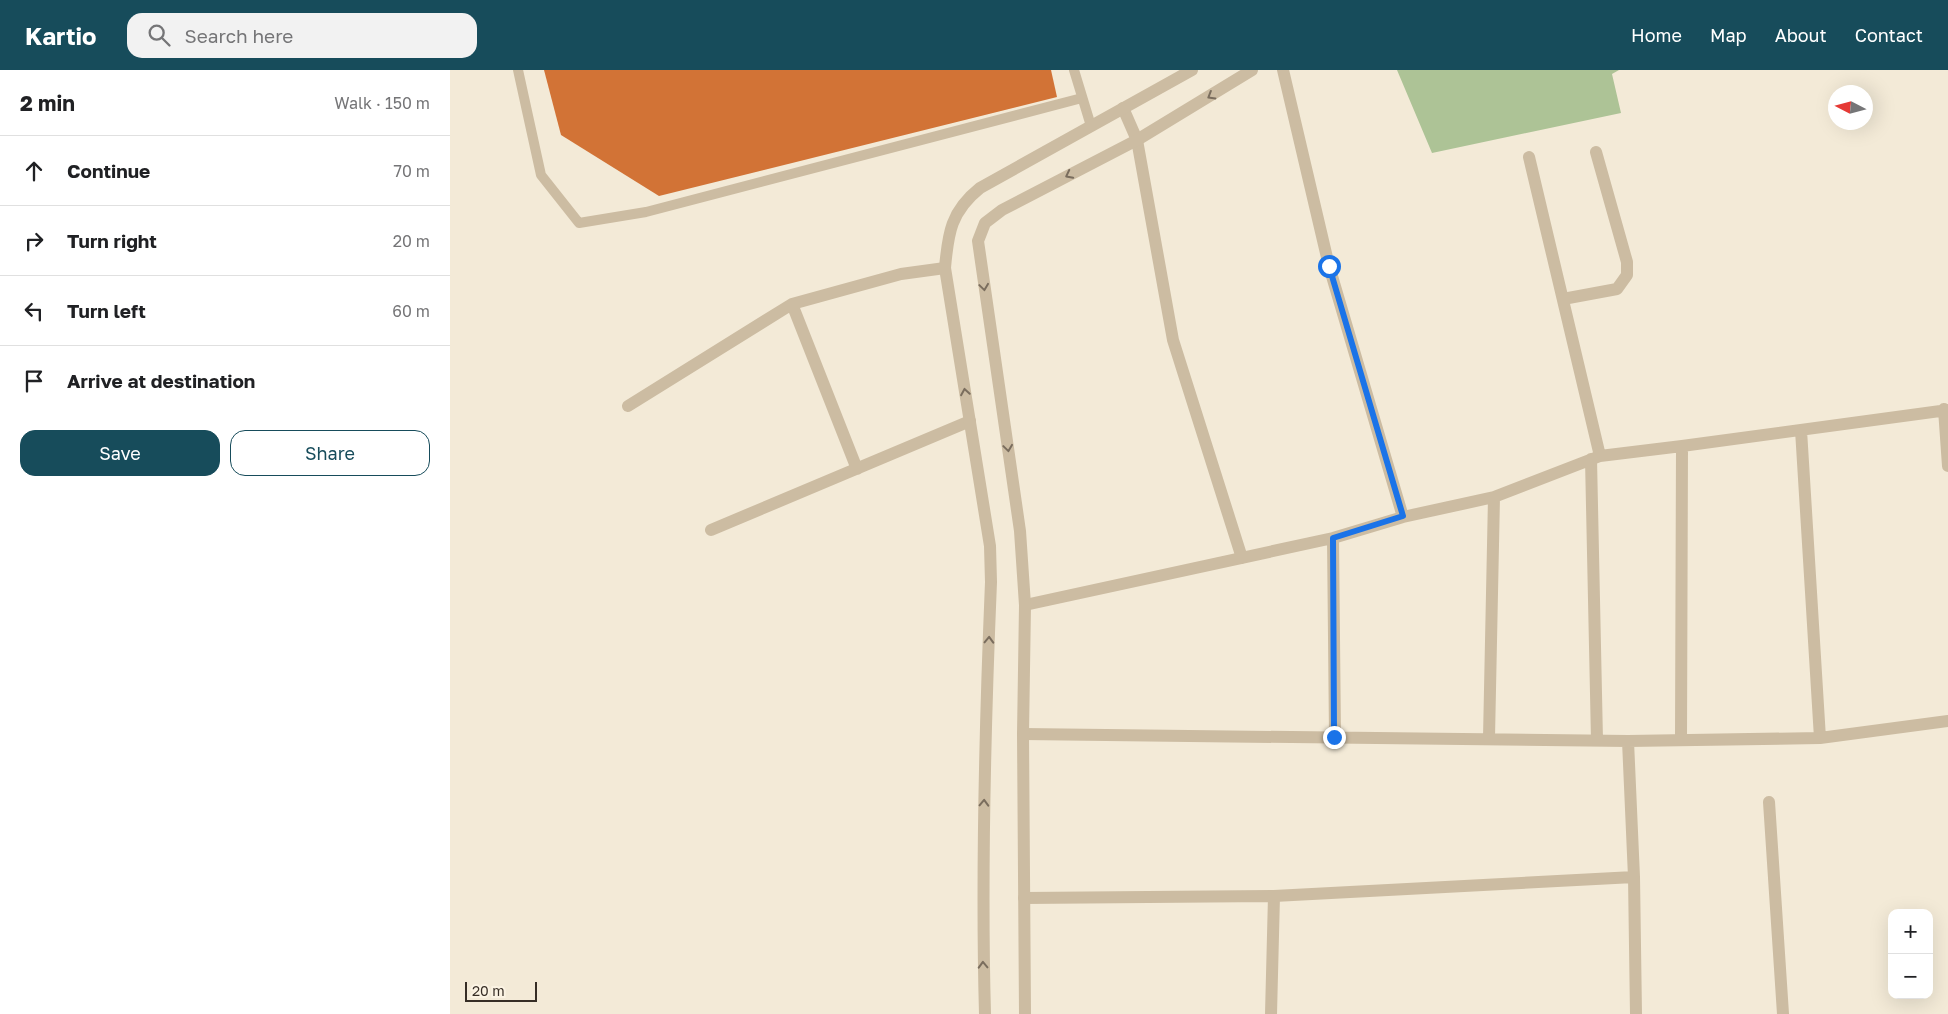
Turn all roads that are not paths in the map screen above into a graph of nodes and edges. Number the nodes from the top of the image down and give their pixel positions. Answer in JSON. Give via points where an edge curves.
{"nodes":[{"id":1,"x":518,"y":70,"type":"edge"},
{"id":2,"x":1074,"y":70,"type":"edge"},
{"id":3,"x":1192,"y":70,"type":"edge"},
{"id":4,"x":1252,"y":70,"type":"edge"},
{"id":5,"x":1283,"y":70,"type":"edge"},
{"id":6,"x":1082,"y":98,"type":"junction"},
{"id":7,"x":1123,"y":108,"type":"junction"},
{"id":8,"x":1092,"y":126,"type":"junction"},
{"id":9,"x":1137,"y":140,"type":"junction"},
{"id":10,"x":1596,"y":152,"type":"dead end"},
{"id":11,"x":1529,"y":157,"type":"dead end"},
{"id":12,"x":945,"y":268,"type":"junction"},
{"id":13,"x":1563,"y":299,"type":"junction"},
{"id":14,"x":792,"y":304,"type":"junction"},
{"id":15,"x":628,"y":406,"type":"dead end"},
{"id":16,"x":1946,"y":410,"type":"edge"},
{"id":17,"x":970,"y":421,"type":"junction"},
{"id":18,"x":1801,"y":430,"type":"junction"},
{"id":19,"x":1682,"y":446,"type":"junction"},
{"id":20,"x":1595,"y":457,"type":"junction"},
{"id":21,"x":1948,"y":466,"type":"edge"},
{"id":22,"x":857,"y":468,"type":"junction"},
{"id":23,"x":1494,"y":497,"type":"junction"},
{"id":24,"x":1403,"y":516,"type":"junction"},
{"id":25,"x":711,"y":530,"type":"dead end"},
{"id":26,"x":1333,"y":538,"type":"junction"},
{"id":27,"x":1242,"y":558,"type":"junction"},
{"id":28,"x":1025,"y":605,"type":"junction"},
{"id":29,"x":1948,"y":721,"type":"edge"},
{"id":30,"x":1023,"y":734,"type":"junction"},
{"id":31,"x":1334,"y":737,"type":"junction"},
{"id":32,"x":1489,"y":738,"type":"junction"},
{"id":33,"x":1820,"y":738,"type":"junction"},
{"id":34,"x":1681,"y":739,"type":"junction"},
{"id":35,"x":1597,"y":740,"type":"junction"},
{"id":36,"x":1628,"y":740,"type":"junction"},
{"id":37,"x":1769,"y":802,"type":"dead end"},
{"id":38,"x":1634,"y":877,"type":"junction"},
{"id":39,"x":1274,"y":896,"type":"junction"},
{"id":40,"x":1024,"y":898,"type":"junction"},
{"id":41,"x":985,"y":1014,"type":"edge"},
{"id":42,"x":1025,"y":1014,"type":"edge"},
{"id":43,"x":1271,"y":1014,"type":"edge"},
{"id":44,"x":1636,"y":1014,"type":"edge"},
{"id":45,"x":1783,"y":1014,"type":"edge"}],
"edges":[{"from":1,"to":6,"type":"lane","via":[[541,175],[579,223],[646,212]]},
{"from":2,"to":6,"type":"lane"},
{"from":3,"to":7,"type":"street"},
{"from":4,"to":9,"type":"street","one_way":true},
{"from":5,"to":24,"type":"street","via":[[1329,266]]},
{"from":6,"to":8,"type":"lane"},
{"from":7,"to":8,"type":"street"},
{"from":7,"to":9,"type":"street"},
{"from":8,"to":12,"type":"street","via":[[980,188],[968,198],[958,209],[951,227]]},
{"from":9,"to":27,"type":"street","via":[[1173,340]]},
{"from":9,"to":28,"type":"street","one_way":true,"via":[[1002,210],[985,223],[978,241],[1020,531]]},
{"from":10,"to":13,"type":"street","via":[[1627,262],[1627,275],[1617,289]]},
{"from":11,"to":13,"type":"street"},
{"from":12,"to":14,"type":"street","via":[[901,274]]},
{"from":17,"to":12,"type":"street","one_way":true},
{"from":13,"to":20,"type":"street"},
{"from":14,"to":15,"type":"street"},
{"from":14,"to":22,"type":"street"},
{"from":16,"to":18,"type":"street"},
{"from":16,"to":21,"type":"street"},
{"from":17,"to":22,"type":"street"},
{"from":41,"to":17,"type":"street","one_way":true,"via":[[982,832],[991,582],[990,546]]},
{"from":18,"to":19,"type":"street"},
{"from":18,"to":33,"type":"street"},
{"from":19,"to":20,"type":"street"},
{"from":19,"to":34,"type":"street"},
{"from":20,"to":23,"type":"street"},
{"from":20,"to":35,"type":"street"},
{"from":22,"to":25,"type":"street"},
{"from":23,"to":24,"type":"street"},
{"from":23,"to":32,"type":"street"},
{"from":24,"to":26,"type":"street"},
{"from":26,"to":27,"type":"street"},
{"from":26,"to":31,"type":"street"},
{"from":27,"to":28,"type":"street"},
{"from":28,"to":30,"type":"street"},
{"from":29,"to":33,"type":"street"},
{"from":30,"to":31,"type":"street"},
{"from":30,"to":40,"type":"street"},
{"from":31,"to":32,"type":"street"},
{"from":32,"to":35,"type":"street"},
{"from":33,"to":34,"type":"street"},
{"from":34,"to":36,"type":"street"},
{"from":35,"to":36,"type":"street"},
{"from":36,"to":38,"type":"street"},
{"from":37,"to":45,"type":"street"},
{"from":38,"to":39,"type":"street"},
{"from":38,"to":44,"type":"street"},
{"from":39,"to":40,"type":"street"},
{"from":39,"to":43,"type":"street"},
{"from":40,"to":42,"type":"street"}]}
